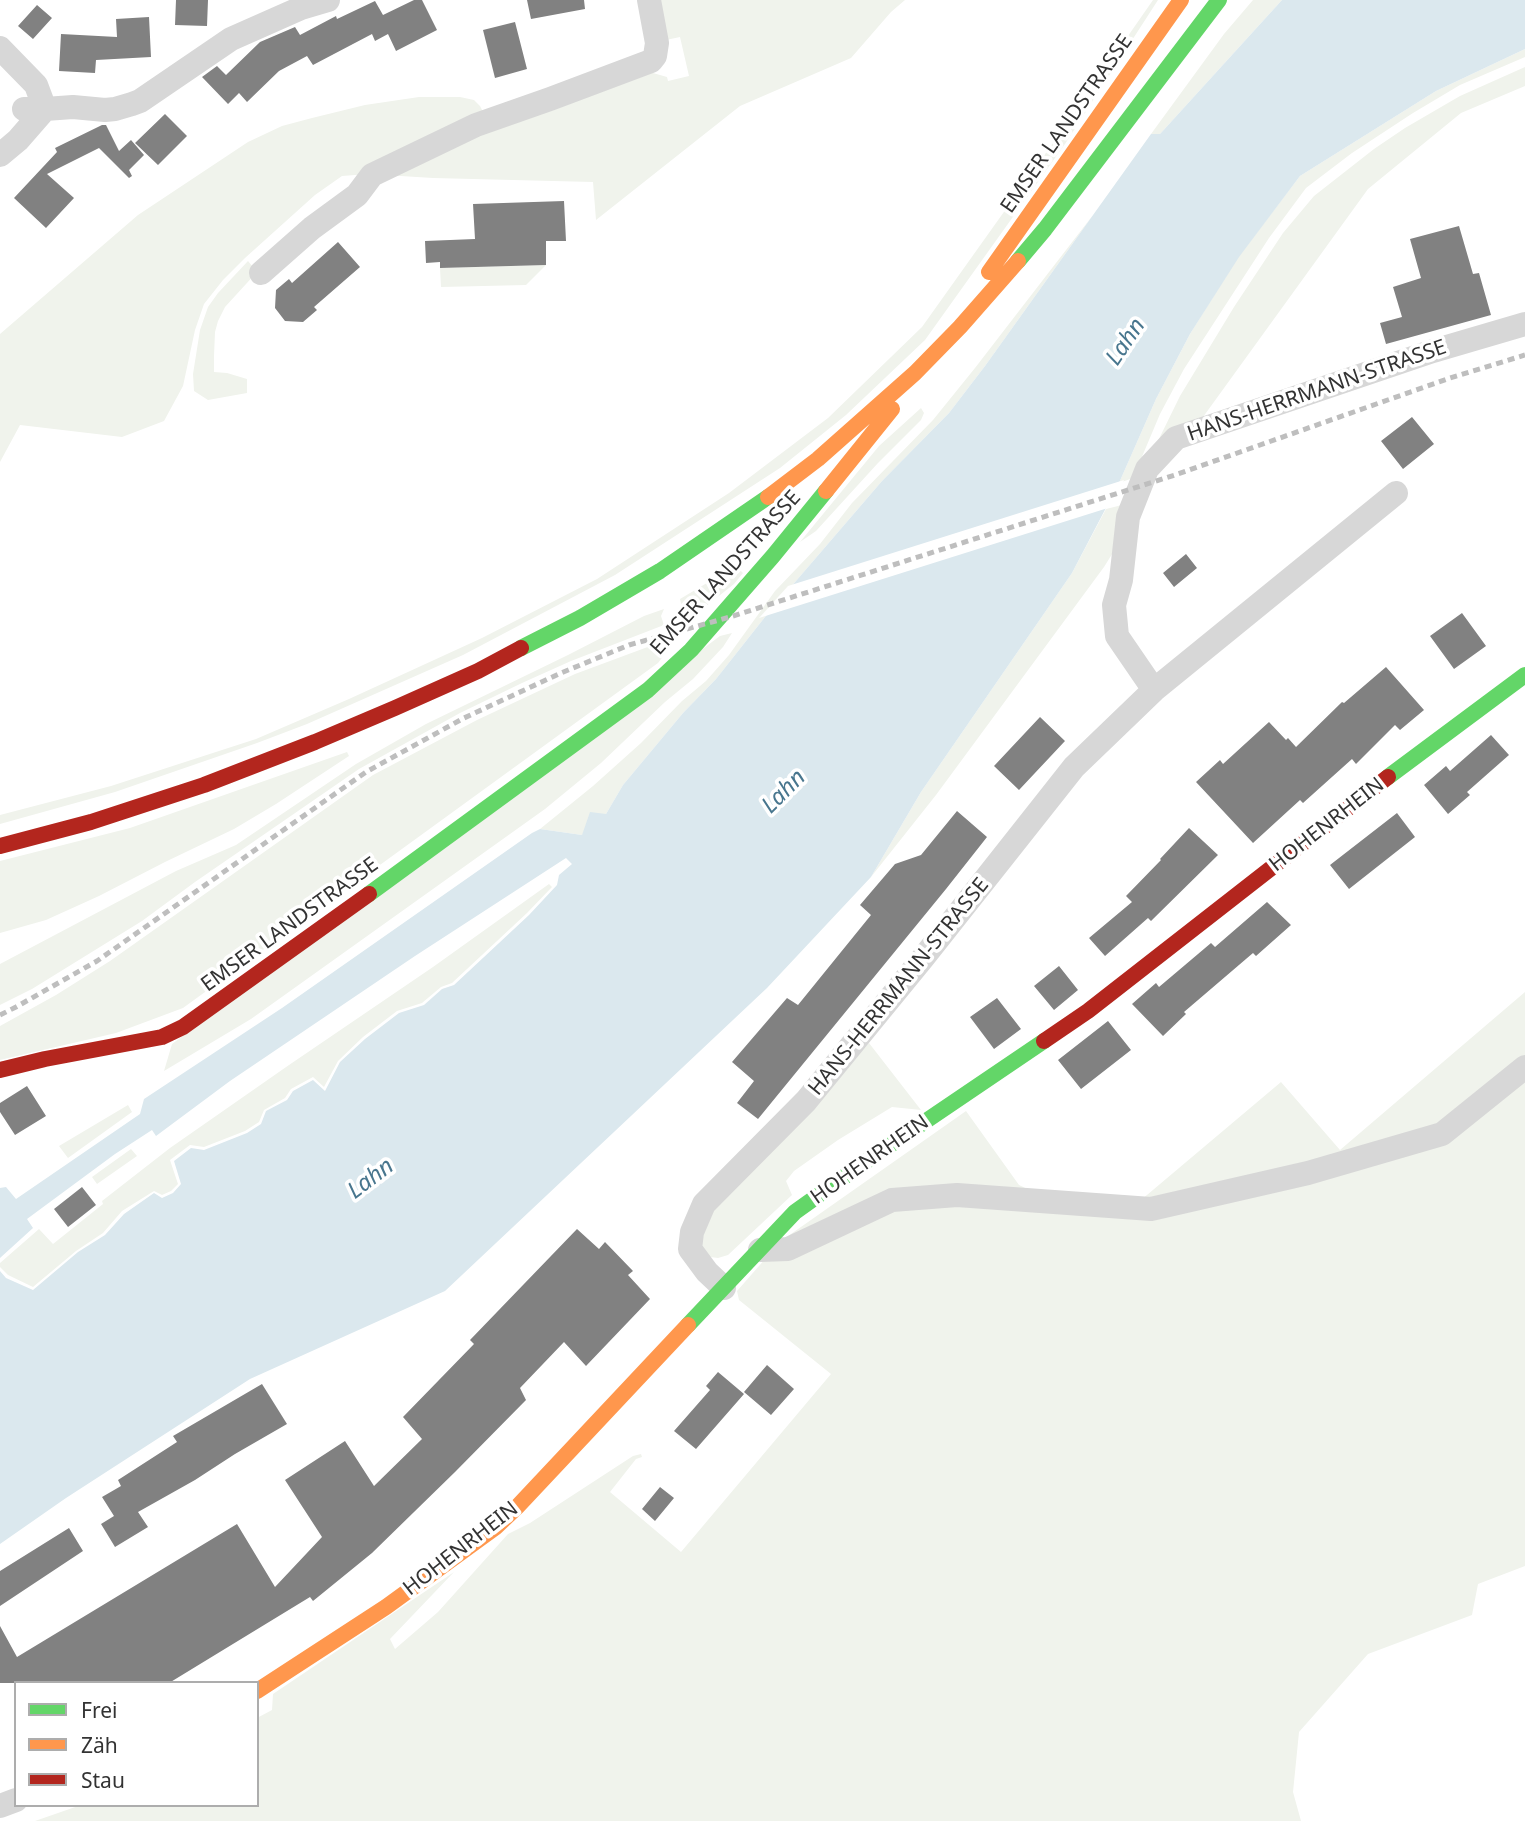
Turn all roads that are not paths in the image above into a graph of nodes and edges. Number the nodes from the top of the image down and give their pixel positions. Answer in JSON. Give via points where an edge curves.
{"nodes":[{"id":1,"x":328,"y":0,"type":"edge"},
{"id":2,"x":649,"y":0,"type":"edge"},
{"id":3,"x":1181,"y":0,"type":"edge"},
{"id":4,"x":1219,"y":0,"type":"edge"},
{"id":5,"x":1,"y":51,"type":"edge"},
{"id":6,"x":35,"y":109,"type":"junction"},
{"id":7,"x":0,"y":155,"type":"edge"},
{"id":8,"x":261,"y":273,"type":"dead end"},
{"id":9,"x":1525,"y":324,"type":"edge"},
{"id":10,"x":1396,"y":493,"type":"dead end"},
{"id":11,"x":1525,"y":675,"type":"edge"},
{"id":12,"x":1154,"y":690,"type":"junction"},
{"id":13,"x":0,"y":846,"type":"edge"},
{"id":14,"x":1525,"y":1067,"type":"edge"},
{"id":15,"x":0,"y":1070,"type":"edge"},
{"id":16,"x":760,"y":1250,"type":"junction"},
{"id":17,"x":724,"y":1288,"type":"junction"},
{"id":18,"x":259,"y":1690,"type":"edge"}],
"edges":[{"from":1,"to":6,"type":"street","via":[[231,39],[132,104],[115,109]]},
{"from":2,"to":8,"type":"street","via":[[657,43],[651,61],[476,125],[372,175],[357,195]]},
{"from":3,"to":15,"type":"street","name":"EMSER LANDSTRASSE","via":[[895,406],[691,650],[648,690],[183,1027],[162,1037]]},
{"from":4,"to":13,"type":"street","via":[[1004,279],[915,373],[818,459],[766,498],[660,571],[478,671],[204,785]]},
{"from":5,"to":6,"type":"street","via":[[36,85]]},
{"from":6,"to":7,"type":"street","via":[[18,140]]},
{"from":9,"to":12,"type":"street","name":"HANS-HERRMANN-STRASSE","via":[[1176,438],[1147,469],[1128,517],[1114,605],[1117,636]]},
{"from":10,"to":12,"type":"street","name":"HANS-HERRMANN-STRASSE"},
{"from":11,"to":16,"type":"street","name":"HOHENRHEIN","via":[[1088,1012],[795,1212]]},
{"from":12,"to":17,"type":"street","name":"HANS-HERRMANN-STRASSE","via":[[1074,767],[806,1101],[704,1204],[690,1248]]},
{"from":14,"to":16,"type":"street","via":[[1442,1134],[1295,1176],[1151,1209],[957,1195],[892,1200],[788,1248]]},
{"from":16,"to":17,"type":"street","name":"HOHENRHEIN"},
{"from":17,"to":18,"type":"street","name":"HOHENRHEIN","via":[[496,1527],[386,1607]]}]}
